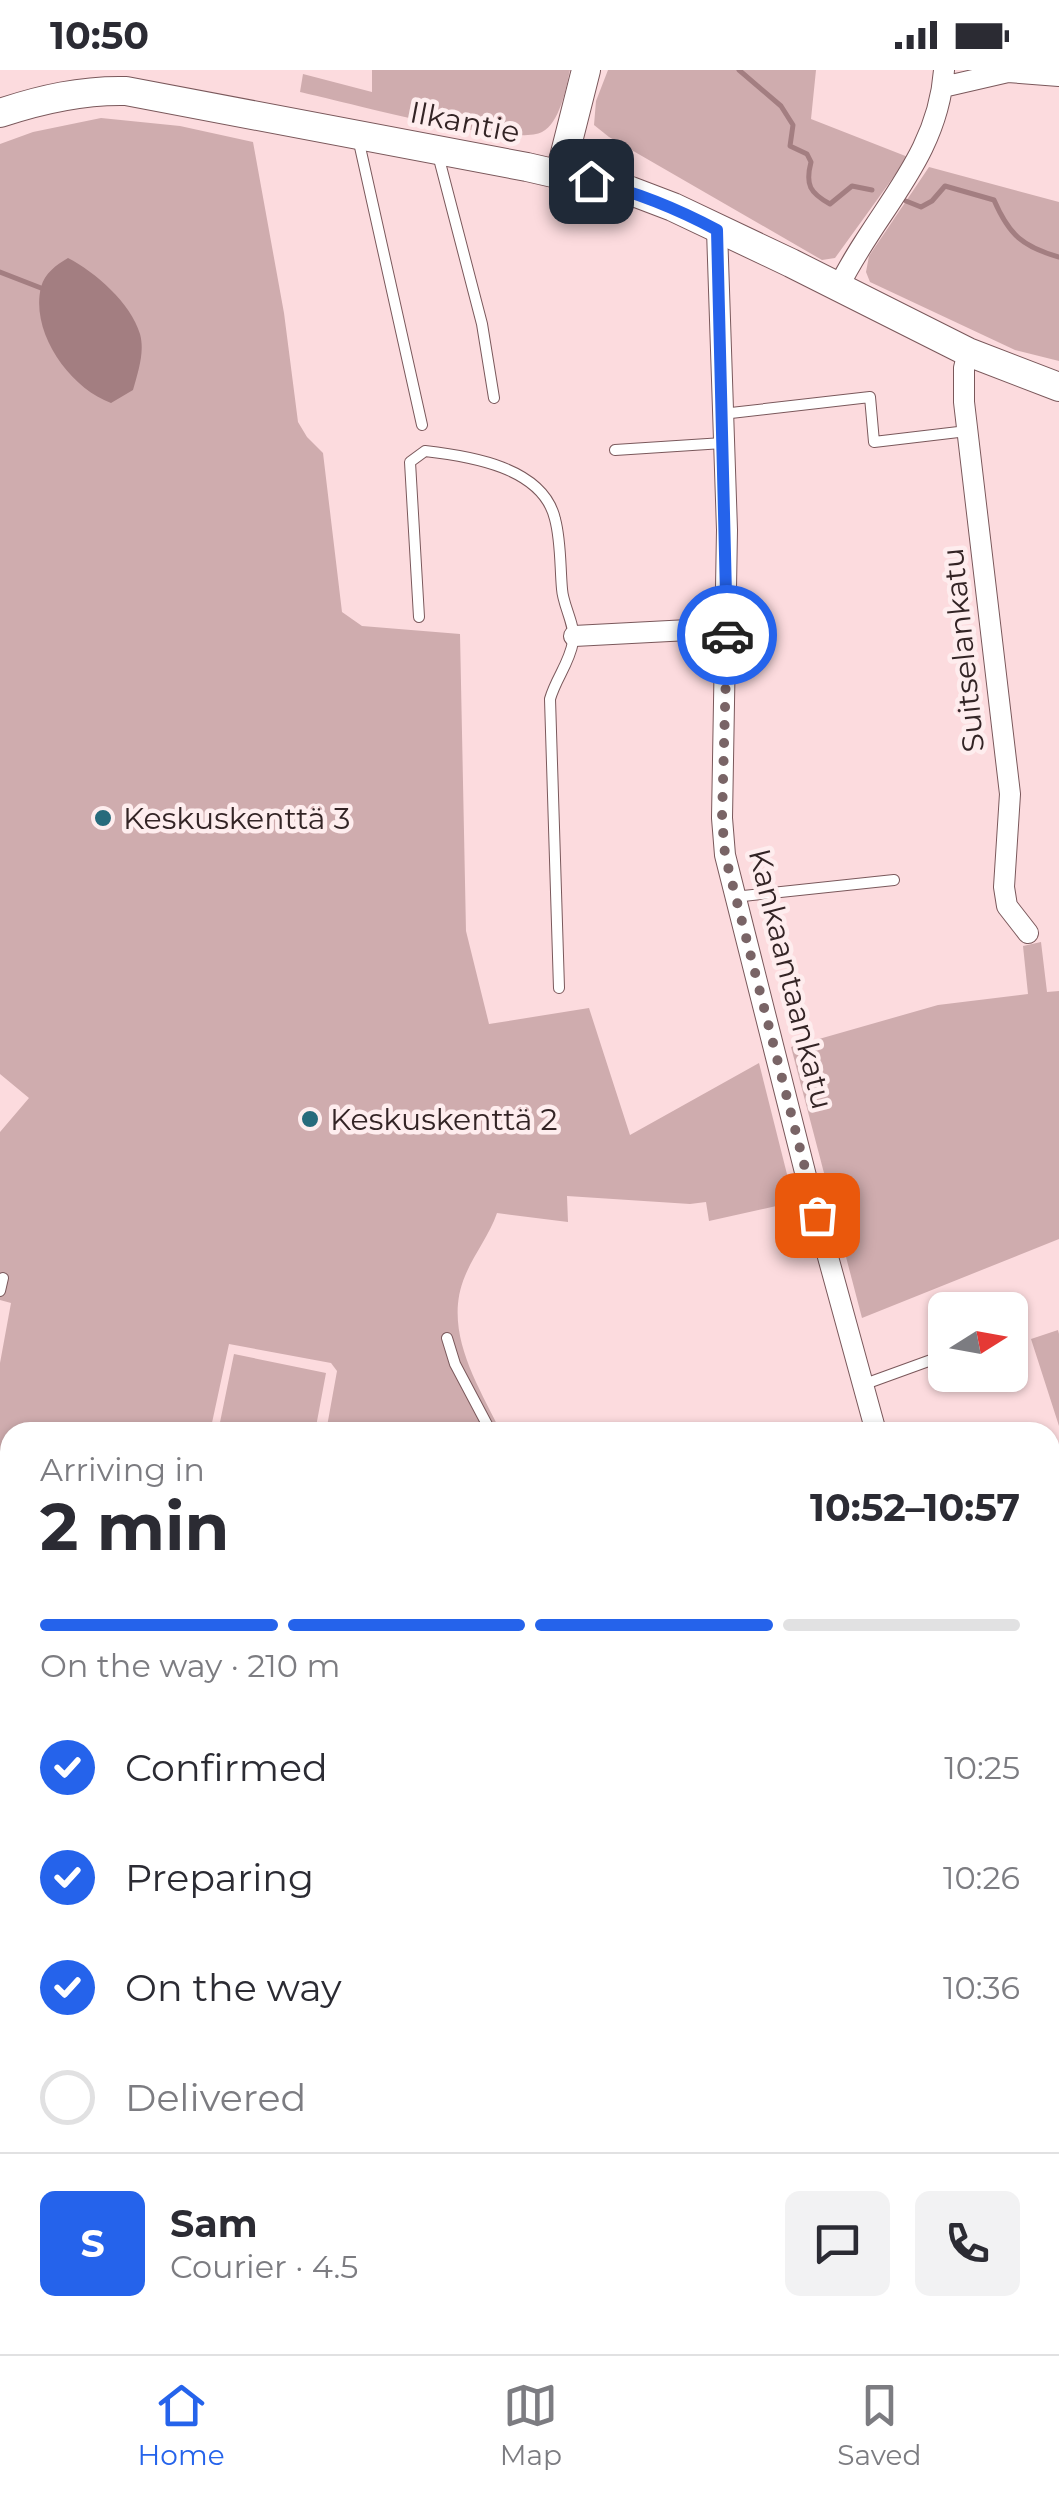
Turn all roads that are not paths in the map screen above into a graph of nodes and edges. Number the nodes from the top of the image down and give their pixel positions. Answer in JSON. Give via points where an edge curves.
{"nodes":[{"id":1,"x":586,"y":70,"type":"edge"},
{"id":2,"x":1059,"y":76,"type":"edge"},
{"id":3,"x":944,"y":78,"type":"edge"},
{"id":4,"x":0,"y":113,"type":"edge"},
{"id":5,"x":357,"y":134,"type":"junction"},
{"id":6,"x":436,"y":150,"type":"junction"},
{"id":7,"x":560,"y":174,"type":"junction"},
{"id":8,"x":717,"y":230,"type":"junction"},
{"id":9,"x":838,"y":288,"type":"junction"},
{"id":10,"x":968,"y":352,"type":"junction"},
{"id":11,"x":1059,"y":387,"type":"edge"},
{"id":12,"x":494,"y":398,"type":"dead end"},
{"id":13,"x":722,"y":414,"type":"junction"},
{"id":14,"x":422,"y":424,"type":"dead end"},
{"id":15,"x":968,"y":431,"type":"junction"},
{"id":16,"x":723,"y":443,"type":"junction"},
{"id":17,"x":615,"y":450,"type":"dead end"},
{"id":18,"x":420,"y":617,"type":"dead end"},
{"id":19,"x":727,"y":628,"type":"junction"},
{"id":20,"x":574,"y":636,"type":"junction"},
{"id":21,"x":894,"y":880,"type":"dead end"},
{"id":22,"x":733,"y":897,"type":"junction"},
{"id":23,"x":1028,"y":933,"type":"dead end"},
{"id":24,"x":559,"y":988,"type":"dead end"},
{"id":25,"x":3,"y":1278,"type":"dead end"},
{"id":26,"x":0,"y":1291,"type":"edge"},
{"id":27,"x":447,"y":1338,"type":"dead end"},
{"id":28,"x":928,"y":1362,"type":"edge"},
{"id":29,"x":865,"y":1384,"type":"junction"},
{"id":30,"x":486,"y":1422,"type":"edge"},
{"id":31,"x":874,"y":1422,"type":"edge"}],
"edges":[{"from":1,"to":7,"type":"main road"},
{"from":2,"to":3,"type":"street"},
{"from":3,"to":9,"type":"street","via":[[920,159],[870,228]]},
{"from":4,"to":5,"type":"main road","name":"Ilkantie","via":[[127,86]]},
{"from":5,"to":6,"type":"main road","name":"Ilkantie"},
{"from":5,"to":14,"type":"lane"},
{"from":6,"to":7,"type":"main road","name":"Ilkantie"},
{"from":6,"to":12,"type":"lane","via":[[482,324]]},
{"from":7,"to":8,"type":"main road","name":"Ilkantie","via":[[630,191]]},
{"from":8,"to":9,"type":"main road","name":"Ilkantie"},
{"from":8,"to":13,"type":"street","name":"Kankaantaankatu"},
{"from":9,"to":10,"type":"main road","name":"Ilkantie"},
{"from":10,"to":11,"type":"main road","name":"Ilkantie"},
{"from":10,"to":15,"type":"street","name":"Suitselankatu"},
{"from":13,"to":15,"type":"lane","via":[[870,397],[874,442]]},
{"from":13,"to":16,"type":"street","name":"Kankaantaankatu"},
{"from":15,"to":23,"type":"street","name":"Suitselankatu","via":[[1010,794],[1004,887],[1007,906]]},
{"from":16,"to":17,"type":"lane"},
{"from":16,"to":19,"type":"street","name":"Kankaantaankatu"},
{"from":18,"to":20,"type":"lane","via":[[410,462],[425,451],[516,474],[541,490],[555,517],[563,602]]},
{"from":19,"to":20,"type":"street"},
{"from":19,"to":22,"type":"street","name":"Kankaantaankatu","via":[[722,818]]},
{"from":20,"to":24,"type":"lane","via":[[550,699]]},
{"from":21,"to":22,"type":"lane"},
{"from":22,"to":29,"type":"street","name":"Kankaantaankatu"},
{"from":25,"to":26,"type":"lane"},
{"from":27,"to":30,"type":"lane"},
{"from":28,"to":29,"type":"lane"},
{"from":29,"to":31,"type":"street","name":"Kankaantaankatu"}]}
